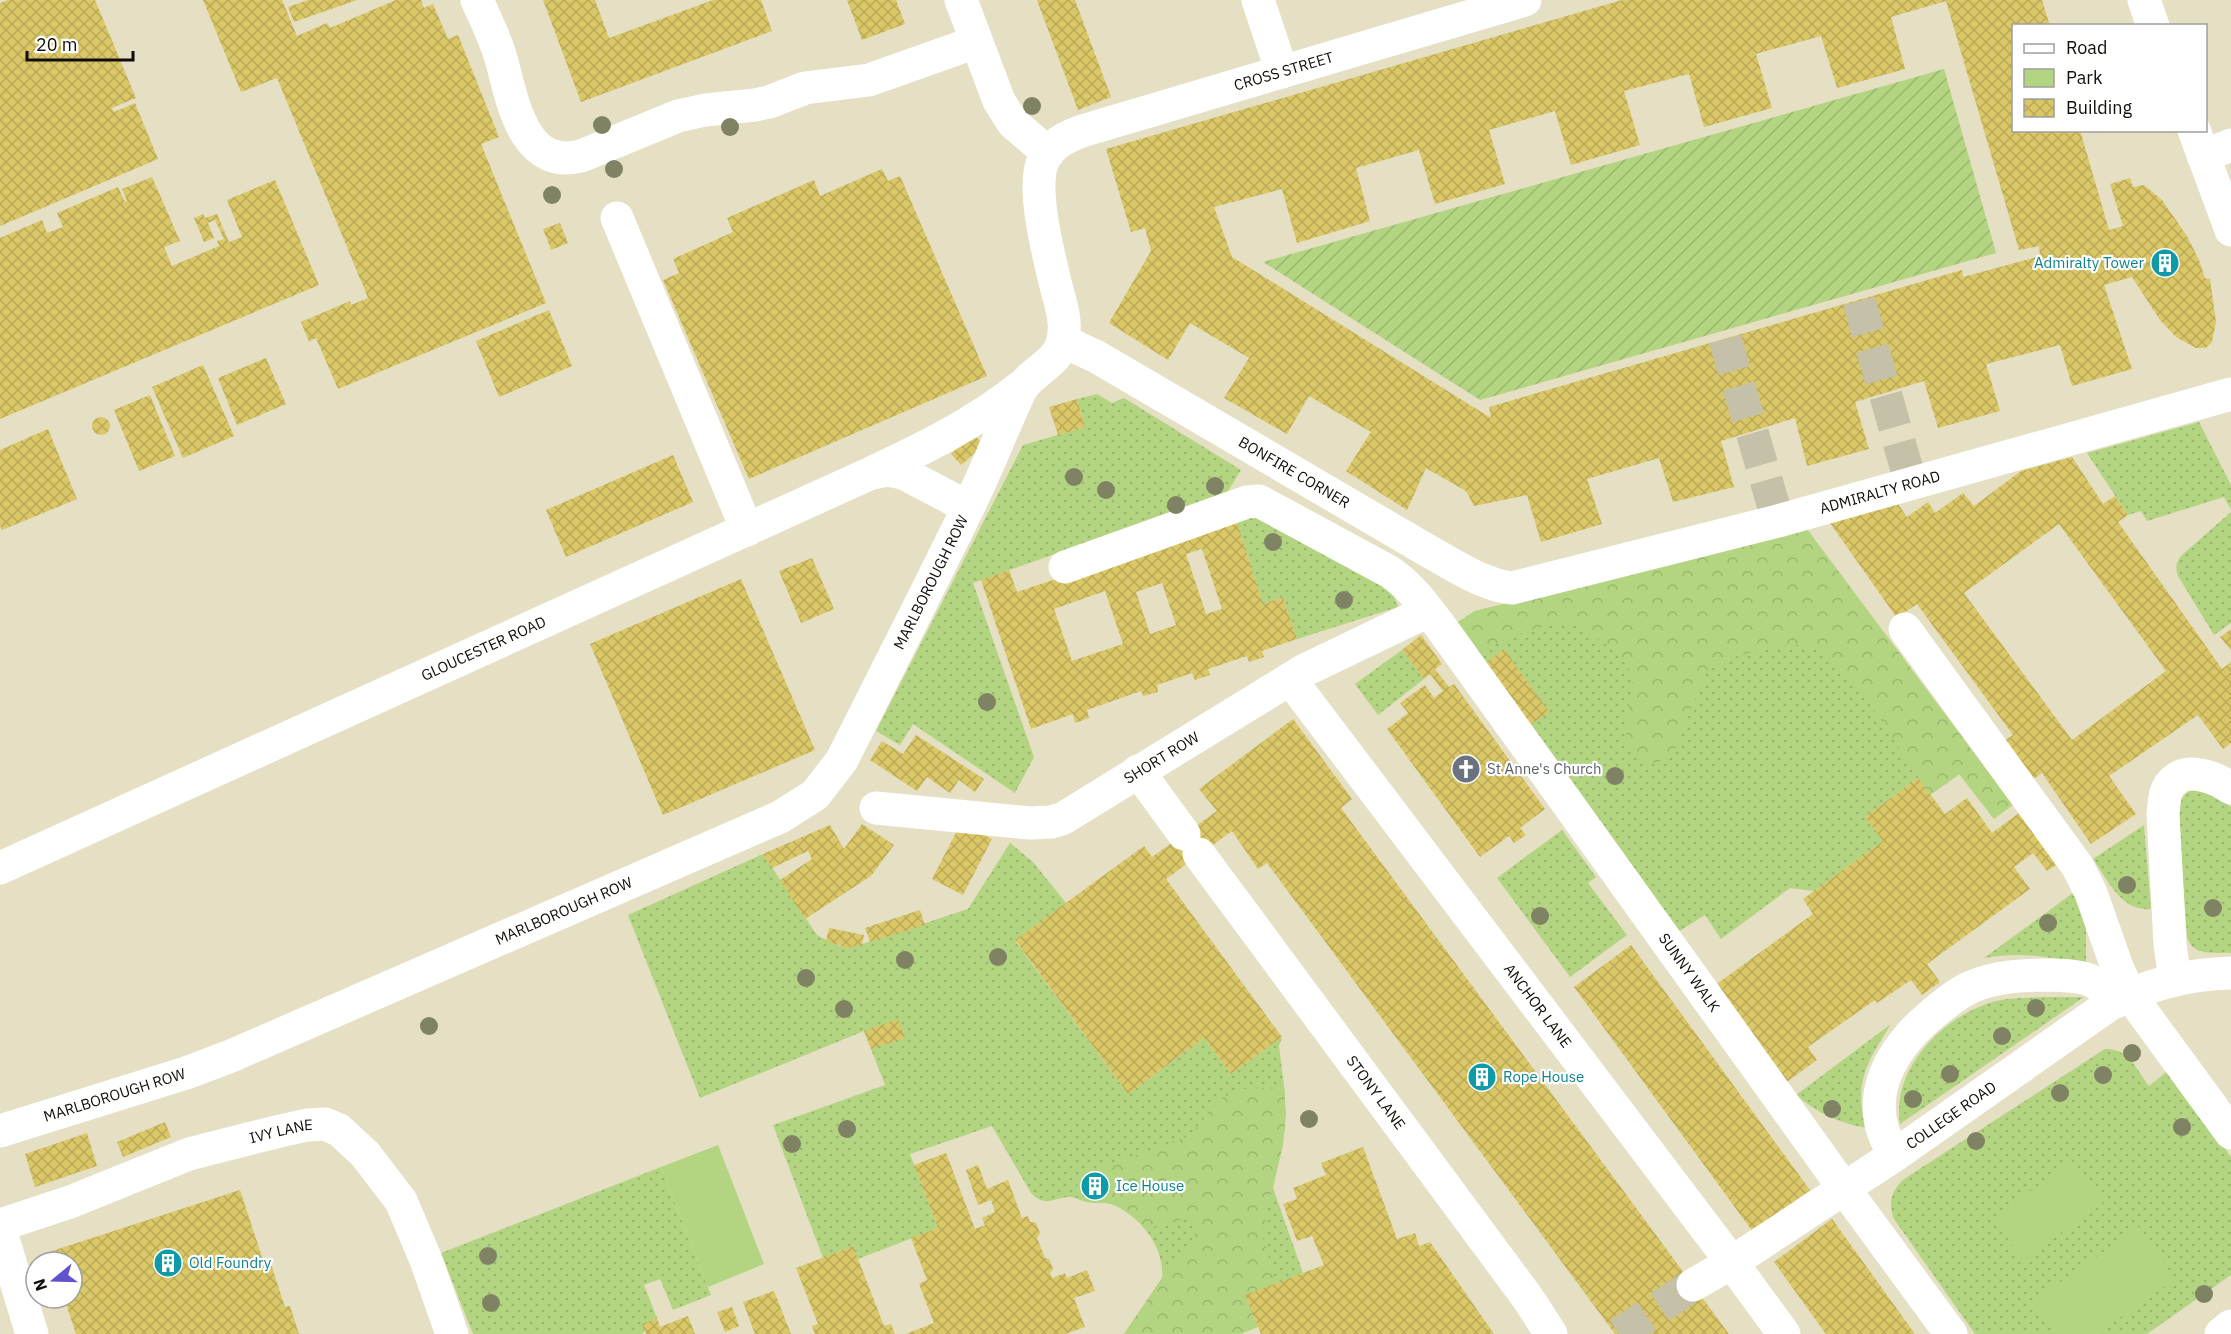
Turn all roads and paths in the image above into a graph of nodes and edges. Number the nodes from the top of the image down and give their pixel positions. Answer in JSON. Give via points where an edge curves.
{"nodes":[{"id":1,"x":477,"y":0,"type":"edge"},
{"id":2,"x":961,"y":0,"type":"edge"},
{"id":3,"x":1258,"y":0,"type":"edge"},
{"id":4,"x":1525,"y":0,"type":"edge"},
{"id":5,"x":2144,"y":0,"type":"edge"},
{"id":6,"x":2152,"y":24,"type":"edge"},
{"id":7,"x":976,"y":42,"type":"junction"},
{"id":8,"x":1282,"y":72,"type":"junction"},
{"id":9,"x":2209,"y":144,"type":"edge"},
{"id":10,"x":1048,"y":153,"type":"junction"},
{"id":11,"x":616,"y":218,"type":"dead end"},
{"id":12,"x":2231,"y":230,"type":"edge"},
{"id":13,"x":1063,"y":341,"type":"junction"},
{"id":14,"x":1024,"y":385,"type":"junction"},
{"id":15,"x":2231,"y":394,"type":"edge"},
{"id":16,"x":869,"y":474,"type":"junction"},
{"id":17,"x":968,"y":507,"type":"junction"},
{"id":18,"x":747,"y":530,"type":"junction"},
{"id":19,"x":1065,"y":567,"type":"dead end"},
{"id":20,"x":1528,"y":584,"type":"joint"},
{"id":21,"x":1428,"y":611,"type":"junction"},
{"id":22,"x":1905,"y":629,"type":"dead end"},
{"id":23,"x":1290,"y":679,"type":"junction"},
{"id":24,"x":1138,"y":771,"type":"junction"},
{"id":25,"x":2231,"y":788,"type":"edge"},
{"id":26,"x":876,"y":808,"type":"dead end"},
{"id":27,"x":0,"y":868,"type":"edge"},
{"id":28,"x":2231,"y":973,"type":"edge"},
{"id":29,"x":2175,"y":980,"type":"junction"},
{"id":30,"x":2123,"y":998,"type":"junction"},
{"id":31,"x":0,"y":1131,"type":"edge"},
{"id":32,"x":2231,"y":1133,"type":"edge"},
{"id":33,"x":1895,"y":1155,"type":"junction"},
{"id":34,"x":1843,"y":1187,"type":"junction"},
{"id":35,"x":0,"y":1227,"type":"edge"},
{"id":36,"x":1731,"y":1263,"type":"junction"},
{"id":37,"x":1693,"y":1285,"type":"tunnel mouth"},
{"id":38,"x":2231,"y":1326,"type":"edge"},
{"id":39,"x":32,"y":1334,"type":"edge"},
{"id":40,"x":452,"y":1334,"type":"edge"},
{"id":41,"x":1551,"y":1334,"type":"edge"},
{"id":42,"x":1784,"y":1334,"type":"edge"},
{"id":43,"x":1951,"y":1334,"type":"edge"},
{"id":44,"x":2221,"y":1334,"type":"edge"}],
"edges":[{"from":1,"to":7,"type":"street","via":[[494,38],[522,125],[543,152],[567,159],[678,116],[769,102],[805,88],[869,80]]},
{"from":2,"to":7,"type":"street"},
{"from":3,"to":8,"type":"street"},
{"from":4,"to":8,"type":"street","name":"CROSS STREET"},
{"from":5,"to":6,"type":"street"},
{"from":7,"to":10,"type":"street","via":[[1006,113]]},
{"from":8,"to":10,"type":"street","name":"CROSS STREET","via":[[1082,131],[1064,138]]},
{"from":9,"to":12,"type":"street"},
{"from":10,"to":13,"type":"street","via":[[1039,181],[1041,212],[1063,309]]},
{"from":11,"to":18,"type":"street"},
{"from":13,"to":14,"type":"street","via":[[1054,357]]},
{"from":13,"to":20,"type":"street","name":"BONFIRE CORNER","via":[[1485,581],[1512,588]]},
{"from":14,"to":16,"type":"street","via":[[968,423]]},
{"from":14,"to":17,"type":"street","name":"MARLBOROUGH ROW"},
{"from":15,"to":20,"type":"street","name":"ADMIRALTY ROAD","via":[[1778,522]]},
{"from":16,"to":17,"type":"street","name":"GLOUCESTER ROAD","via":[[887,470],[903,473]]},
{"from":16,"to":18,"type":"street","name":"GLOUCESTER ROAD"},
{"from":17,"to":31,"type":"street","name":"MARLBOROUGH ROW","via":[[842,760],[823,787],[799,807],[231,1056]]},
{"from":18,"to":27,"type":"street","name":"GLOUCESTER ROAD"},
{"from":19,"to":21,"type":"street","name":"SUNNY WALK","via":[[1259,501],[1390,572],[1410,588]]},
{"from":21,"to":23,"type":"street","name":"SHORT ROW"},
{"from":21,"to":34,"type":"street","name":"SUNNY WALK"},
{"from":22,"to":30,"type":"street","via":[[2078,867],[2117,967]]},
{"from":23,"to":24,"type":"street","name":"SHORT ROW"},
{"from":23,"to":36,"type":"street","name":"ANCHOR LANE"},
{"from":24,"to":26,"type":"street","name":"SHORT ROW","via":[[1074,812],[1051,822],[1030,824]]},
{"from":24,"to":41,"type":"street","name":"STONY LANE"},
{"from":25,"to":29,"type":"street","via":[[2210,776],[2193,773],[2172,783],[2165,794],[2163,814]]},
{"from":28,"to":29,"type":"street","name":"COLLEGE ROAD"},
{"from":29,"to":30,"type":"street","name":"COLLEGE ROAD"},
{"from":30,"to":32,"type":"street"},
{"from":30,"to":33,"type":"street","name":"COLLEGE ROAD"},
{"from":30,"to":33,"type":"street","via":[[2096,982],[2041,975],[1985,982],[1943,1005],[1904,1042],[1884,1075],[1878,1105],[1880,1125]]},
{"from":33,"to":34,"type":"street","name":"COLLEGE ROAD"},
{"from":34,"to":36,"type":"street","name":"COLLEGE ROAD"},
{"from":34,"to":43,"type":"street","name":"SUNNY WALK"},
{"from":35,"to":39,"type":"street"},
{"from":35,"to":40,"type":"street","name":"IVY LANE","via":[[189,1154],[325,1124],[339,1130],[365,1154],[401,1201]]},
{"from":36,"to":37,"type":"street","name":"COLLEGE ROAD"},
{"from":36,"to":42,"type":"street","name":"ANCHOR LANE"},
{"from":38,"to":44,"type":"street"}]}
